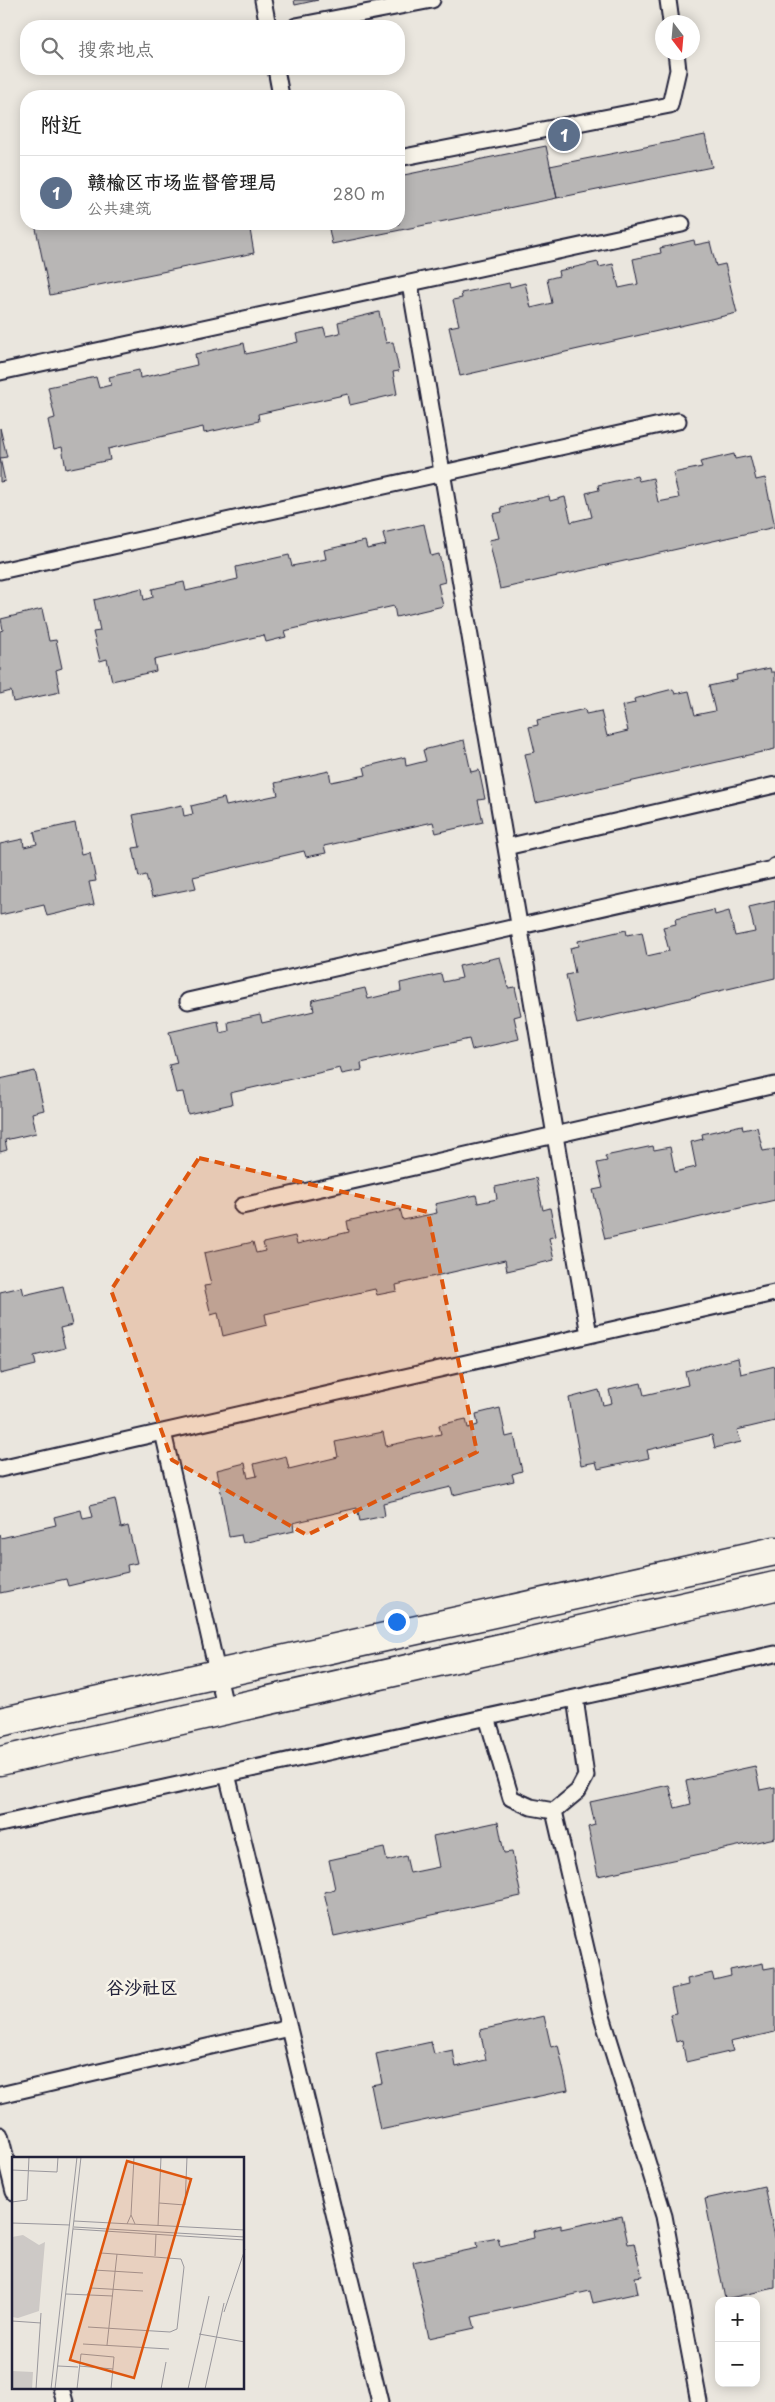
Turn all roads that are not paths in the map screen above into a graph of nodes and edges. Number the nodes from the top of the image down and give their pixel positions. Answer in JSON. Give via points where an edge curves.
{"nodes":[{"id":1,"x":263,"y":0,"type":"edge"},
{"id":2,"x":432,"y":0,"type":"edge"},
{"id":3,"x":668,"y":0,"type":"edge"},
{"id":4,"x":670,"y":15,"type":"edge"},
{"id":5,"x":267,"y":20,"type":"edge"},
{"id":6,"x":327,"y":20,"type":"edge"},
{"id":7,"x":677,"y":60,"type":"edge"},
{"id":8,"x":277,"y":75,"type":"edge"},
{"id":9,"x":280,"y":90,"type":"edge"},
{"id":10,"x":405,"y":157,"type":"edge"},
{"id":11,"x":682,"y":224,"type":"dead end"},
{"id":12,"x":410,"y":284,"type":"junction"},
{"id":13,"x":0,"y":372,"type":"edge"},
{"id":14,"x":678,"y":421,"type":"dead end"},
{"id":15,"x":442,"y":473,"type":"junction"},
{"id":16,"x":0,"y":571,"type":"edge"},
{"id":17,"x":775,"y":786,"type":"edge"},
{"id":18,"x":506,"y":847,"type":"junction"},
{"id":19,"x":775,"y":866,"type":"edge"},
{"id":20,"x":520,"y":926,"type":"junction"},
{"id":21,"x":188,"y":1002,"type":"dead end"},
{"id":22,"x":775,"y":1085,"type":"edge"},
{"id":23,"x":555,"y":1135,"type":"junction"},
{"id":24,"x":242,"y":1206,"type":"dead end"},
{"id":25,"x":774,"y":1293,"type":"edge"},
{"id":26,"x":589,"y":1335,"type":"junction"},
{"id":27,"x":163,"y":1432,"type":"junction"},
{"id":28,"x":0,"y":1469,"type":"edge"},
{"id":29,"x":775,"y":1552,"type":"edge"},
{"id":30,"x":775,"y":1586,"type":"edge"},
{"id":31,"x":775,"y":1654,"type":"edge"},
{"id":32,"x":218,"y":1674,"type":"junction"},
{"id":33,"x":575,"y":1698,"type":"junction"},
{"id":34,"x":226,"y":1711,"type":"junction"},
{"id":35,"x":487,"y":1717,"type":"junction"},
{"id":36,"x":0,"y":1722,"type":"edge"},
{"id":37,"x":0,"y":1761,"type":"edge"},
{"id":38,"x":227,"y":1774,"type":"junction"},
{"id":39,"x":554,"y":1811,"type":"junction"},
{"id":40,"x":0,"y":1824,"type":"edge"},
{"id":41,"x":289,"y":2028,"type":"junction"},
{"id":42,"x":0,"y":2095,"type":"edge"},
{"id":43,"x":0,"y":2135,"type":"edge"},
{"id":44,"x":12,"y":2184,"type":"edge"},
{"id":45,"x":380,"y":2402,"type":"edge"},
{"id":46,"x":699,"y":2402,"type":"edge"}],
"edges":[{"from":1,"to":5,"type":"lane"},
{"from":2,"to":6,"type":"lane"},
{"from":3,"to":4,"type":"lane"},
{"from":7,"to":10,"type":"lane","via":[[678,70],[670,105]]},
{"from":8,"to":9,"type":"lane"},
{"from":11,"to":12,"type":"lane"},
{"from":12,"to":13,"type":"lane"},
{"from":12,"to":15,"type":"lane"},
{"from":14,"to":15,"type":"lane"},
{"from":15,"to":16,"type":"lane"},
{"from":15,"to":18,"type":"lane"},
{"from":17,"to":18,"type":"lane"},
{"from":18,"to":20,"type":"lane"},
{"from":19,"to":20,"type":"lane"},
{"from":20,"to":21,"type":"lane"},
{"from":20,"to":23,"type":"lane"},
{"from":22,"to":23,"type":"lane"},
{"from":23,"to":24,"type":"lane"},
{"from":23,"to":26,"type":"lane"},
{"from":25,"to":26,"type":"lane"},
{"from":26,"to":27,"type":"lane"},
{"from":27,"to":28,"type":"lane"},
{"from":27,"to":32,"type":"lane"},
{"from":29,"to":32,"type":"main road"},
{"from":30,"to":34,"type":"main road"},
{"from":31,"to":33,"type":"lane"},
{"from":32,"to":34,"type":"lane"},
{"from":32,"to":36,"type":"main road"},
{"from":33,"to":35,"type":"lane"},
{"from":33,"to":39,"type":"lane","via":[[586,1776],[578,1791]]},
{"from":34,"to":37,"type":"main road"},
{"from":35,"to":38,"type":"lane"},
{"from":35,"to":39,"type":"lane","via":[[511,1798],[531,1807]]},
{"from":38,"to":40,"type":"lane"},
{"from":38,"to":41,"type":"lane"},
{"from":39,"to":46,"type":"lane","via":[[601,2013],[664,2216]]},
{"from":41,"to":42,"type":"lane"},
{"from":41,"to":45,"type":"lane"},
{"from":43,"to":44,"type":"lane"}]}
